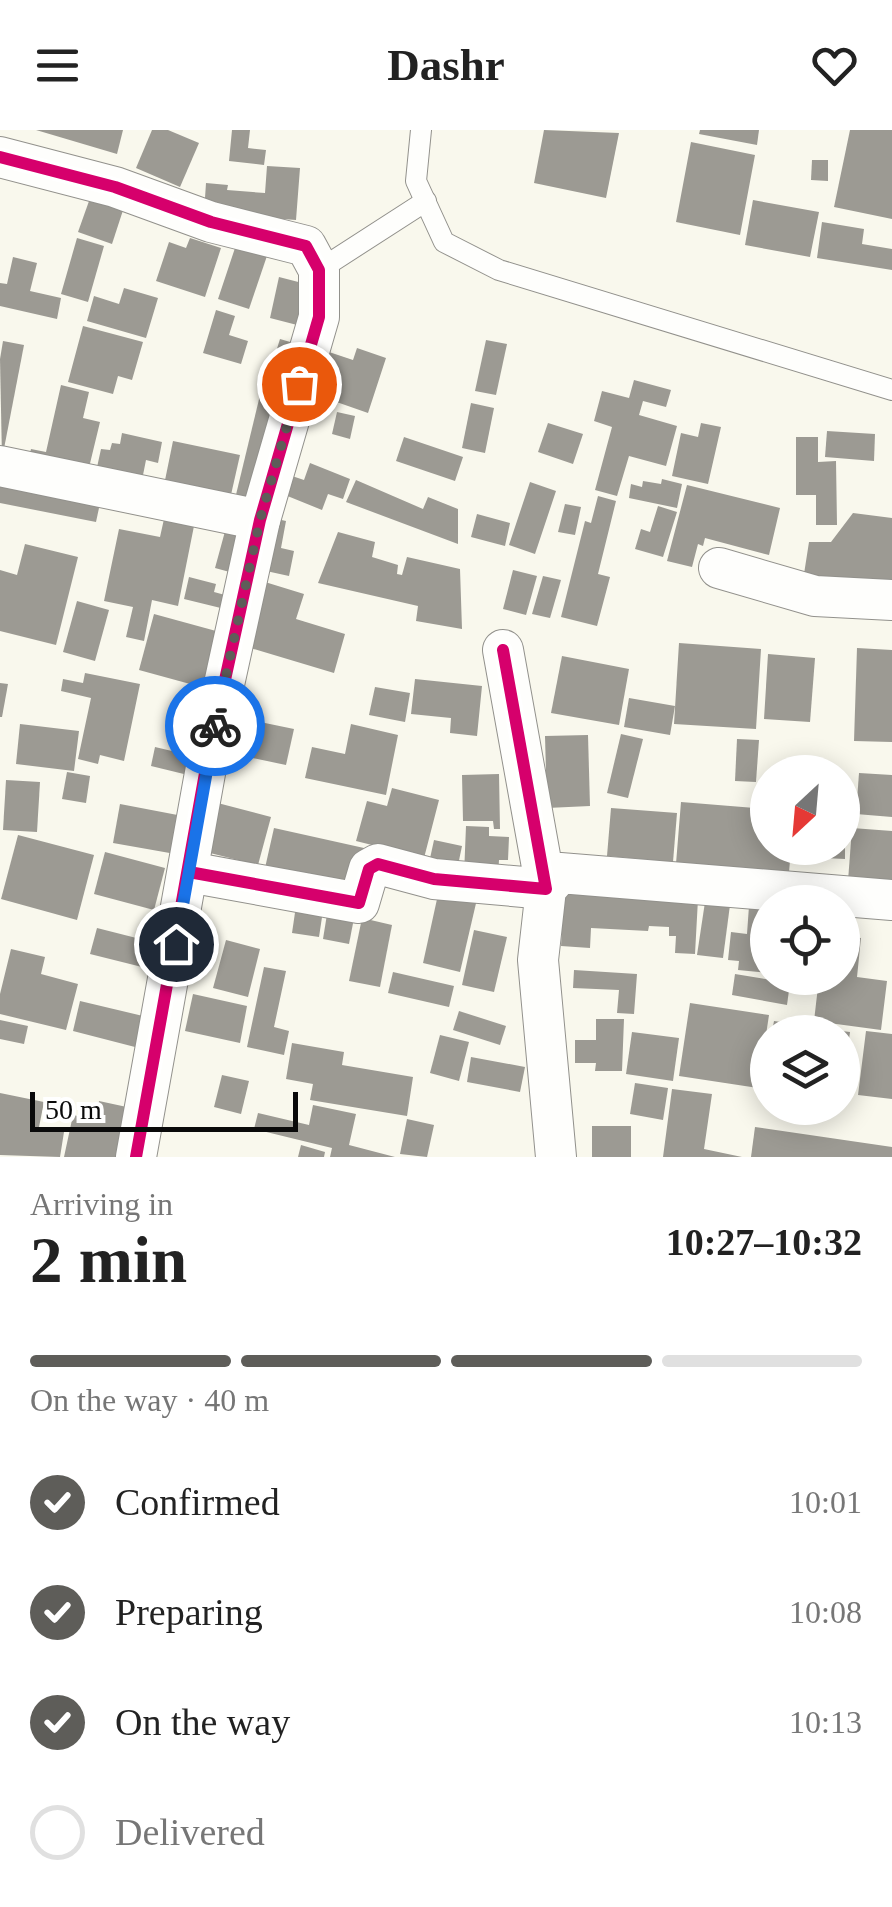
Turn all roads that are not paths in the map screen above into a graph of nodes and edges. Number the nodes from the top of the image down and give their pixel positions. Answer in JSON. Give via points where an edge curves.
{"nodes":[{"id":1,"x":421,"y":130,"type":"edge"},
{"id":2,"x":0,"y":157,"type":"edge"},
{"id":3,"x":426,"y":201,"type":"junction"},
{"id":4,"x":319,"y":270,"type":"junction"},
{"id":5,"x":892,"y":390,"type":"edge"},
{"id":6,"x":0,"y":466,"type":"edge"},
{"id":7,"x":260,"y":520,"type":"junction"},
{"id":8,"x":720,"y":568,"type":"dead end"},
{"id":9,"x":892,"y":600,"type":"edge"},
{"id":10,"x":503,"y":650,"type":"dead end"},
{"id":11,"x":189,"y":872,"type":"junction"},
{"id":12,"x":546,"y":890,"type":"junction"},
{"id":13,"x":892,"y":900,"type":"edge"},
{"id":14,"x":136,"y":1157,"type":"edge"},
{"id":15,"x":556,"y":1157,"type":"edge"}],
"edges":[{"from":1,"to":3,"type":"lane","via":[[416,181]]},
{"from":2,"to":4,"type":"street","via":[[306,246]]},
{"from":3,"to":4,"type":"lane"},
{"from":3,"to":5,"type":"lane","via":[[444,242],[499,270]]},
{"from":4,"to":7,"type":"street","via":[[319,316]]},
{"from":6,"to":7,"type":"street"},
{"from":7,"to":11,"type":"street"},
{"from":8,"to":9,"type":"street","via":[[815,596]]},
{"from":10,"to":12,"type":"street"},
{"from":11,"to":12,"type":"street","via":[[358,903],[369,869],[378,864],[434,879]]},
{"from":11,"to":14,"type":"street"},
{"from":12,"to":13,"type":"street","via":[[560,873]]},
{"from":12,"to":15,"type":"street","via":[[538,960]]}]}
